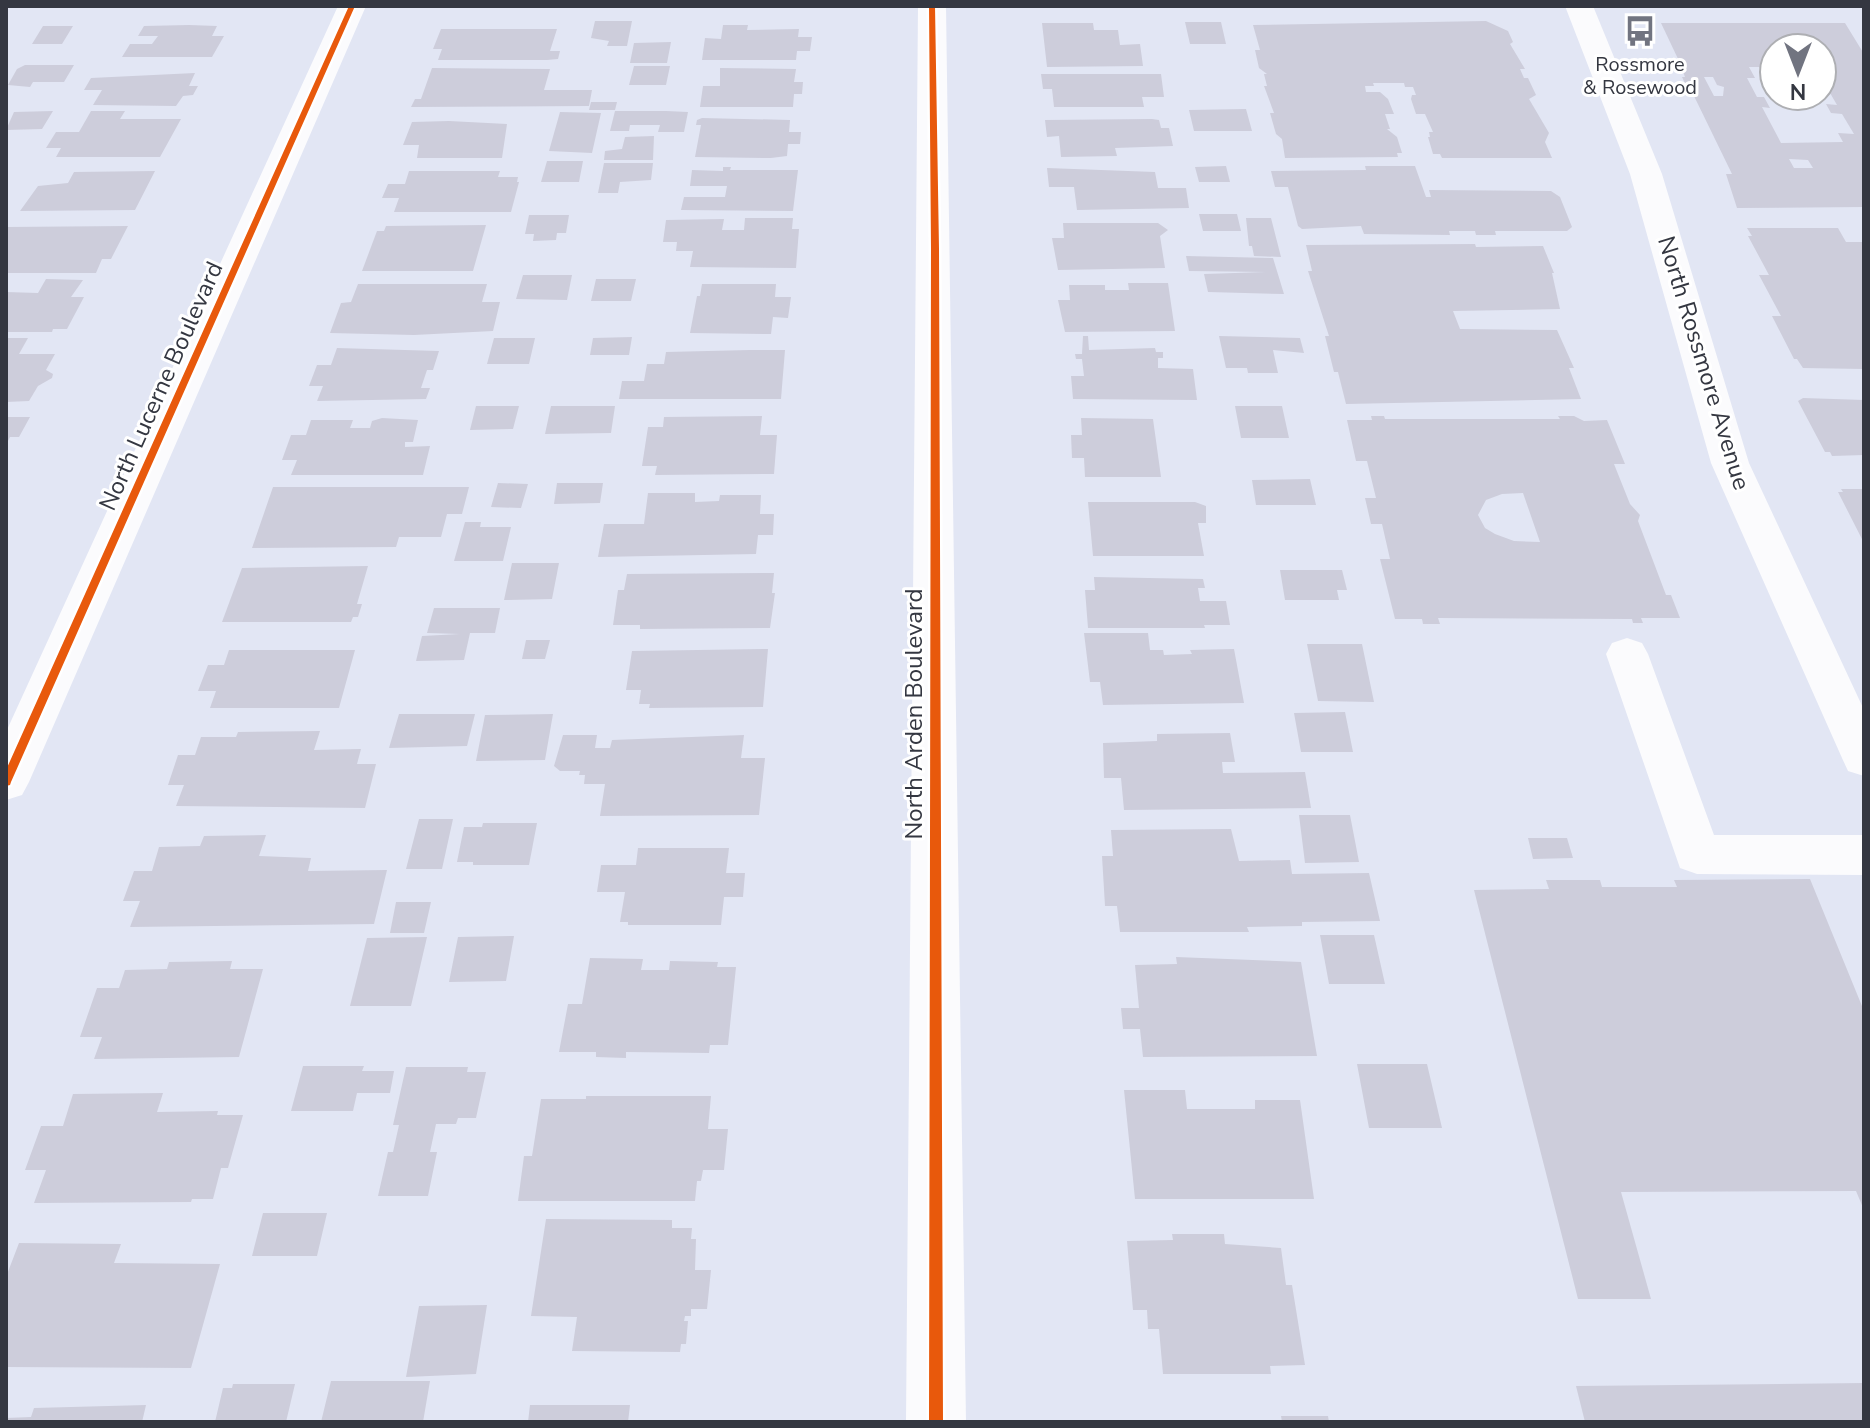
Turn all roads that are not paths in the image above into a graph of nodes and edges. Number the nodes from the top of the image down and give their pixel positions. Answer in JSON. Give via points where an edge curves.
{"nodes":[{"id":1,"x":352,"y":6,"type":"edge"},
{"id":2,"x":932,"y":6,"type":"edge"},
{"id":3,"x":1579,"y":6,"type":"edge"},
{"id":4,"x":1627,"y":654,"type":"dead end"},
{"id":5,"x":1864,"y":758,"type":"edge"},
{"id":6,"x":6,"y":782,"type":"edge"},
{"id":7,"x":1864,"y":855,"type":"edge"},
{"id":8,"x":936,"y":1422,"type":"edge"}],
"edges":[{"from":1,"to":6,"type":"street","name":"North Lucerne Boulevard"},
{"from":2,"to":8,"type":"street","name":"North Arden Boulevard"},
{"from":3,"to":5,"type":"street","name":"North Rossmore Avenue","via":[[1646,174],[1730,463]]},
{"from":4,"to":7,"type":"street","via":[[1697,854]]}]}
